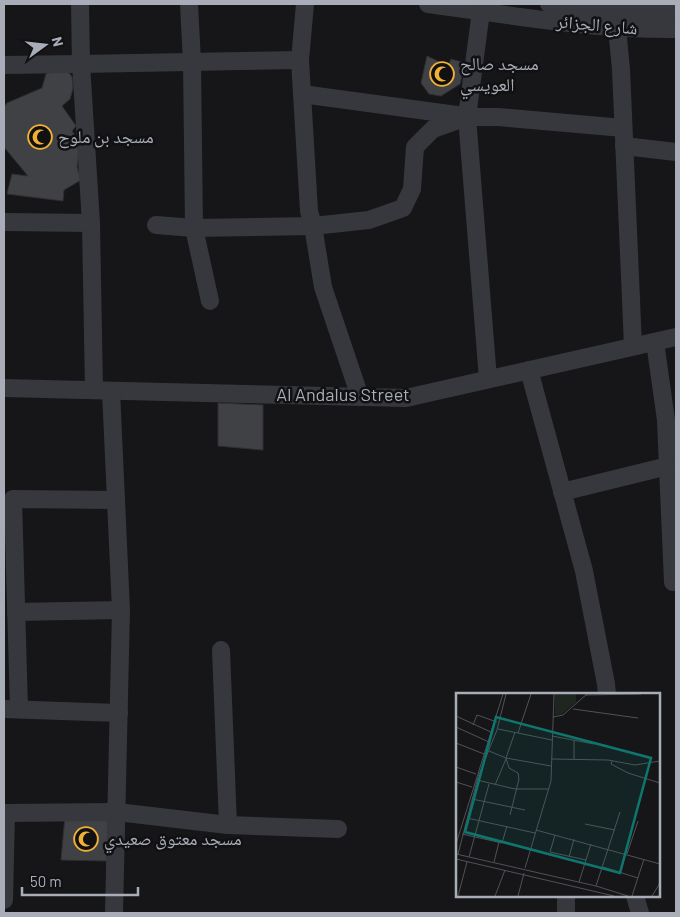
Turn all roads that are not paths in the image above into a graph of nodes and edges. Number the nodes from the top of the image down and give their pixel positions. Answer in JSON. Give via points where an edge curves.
{"nodes":[{"id":1,"x":80,"y":4,"type":"edge"},
{"id":2,"x":189,"y":4,"type":"edge"},
{"id":3,"x":305,"y":4,"type":"edge"},
{"id":4,"x":428,"y":4,"type":"edge"},
{"id":5,"x":549,"y":4,"type":"edge"},
{"id":6,"x":589,"y":6,"type":"edge"},
{"id":7,"x":655,"y":8,"type":"edge"},
{"id":8,"x":481,"y":11,"type":"junction"},
{"id":9,"x":676,"y":12,"type":"edge"},
{"id":10,"x":617,"y":28,"type":"junction"},
{"id":11,"x":676,"y":29,"type":"edge"},
{"id":12,"x":300,"y":60,"type":"junction"},
{"id":13,"x":192,"y":62,"type":"junction"},
{"id":14,"x":4,"y":64,"type":"edge"},
{"id":15,"x":81,"y":64,"type":"junction"},
{"id":16,"x":302,"y":94,"type":"junction"},
{"id":17,"x":467,"y":117,"type":"junction"},
{"id":18,"x":623,"y":128,"type":"junction"},
{"id":19,"x":624,"y":146,"type":"junction"},
{"id":20,"x":676,"y":152,"type":"edge"},
{"id":21,"x":4,"y":222,"type":"edge"},
{"id":22,"x":92,"y":223,"type":"junction"},
{"id":23,"x":156,"y":225,"type":"dead end"},
{"id":24,"x":313,"y":226,"type":"junction"},
{"id":25,"x":194,"y":228,"type":"junction"},
{"id":26,"x":210,"y":301,"type":"dead end"},
{"id":27,"x":676,"y":337,"type":"edge"},
{"id":28,"x":654,"y":342,"type":"junction"},
{"id":29,"x":633,"y":346,"type":"junction"},
{"id":30,"x":529,"y":370,"type":"junction"},
{"id":31,"x":488,"y":379,"type":"junction"},
{"id":32,"x":4,"y":388,"type":"edge"},
{"id":33,"x":103,"y":390,"type":"junction"},
{"id":34,"x":360,"y":397,"type":"junction"},
{"id":35,"x":668,"y":466,"type":"junction"},
{"id":36,"x":562,"y":492,"type":"junction"},
{"id":37,"x":116,"y":500,"type":"junction"},
{"id":38,"x":673,"y":582,"type":"dead end"},
{"id":39,"x":121,"y":610,"type":"junction"},
{"id":40,"x":16,"y":612,"type":"junction"},
{"id":41,"x":221,"y":650,"type":"dead end"},
{"id":42,"x":607,"y":693,"type":"edge"},
{"id":43,"x":11,"y":709,"type":"edge"},
{"id":44,"x":119,"y":713,"type":"junction"},
{"id":45,"x":117,"y":812,"type":"junction"},
{"id":46,"x":5,"y":813,"type":"edge"},
{"id":47,"x":228,"y":826,"type":"junction"},
{"id":48,"x":338,"y":829,"type":"dead end"},
{"id":49,"x":566,"y":897,"type":"edge"},
{"id":50,"x":635,"y":897,"type":"edge"},
{"id":51,"x":4,"y":900,"type":"edge"},
{"id":52,"x":114,"y":913,"type":"edge"},
{"id":53,"x":566,"y":913,"type":"edge"},
{"id":54,"x":640,"y":913,"type":"edge"}],
"edges":[{"from":1,"to":15,"type":"street"},
{"from":2,"to":13,"type":"street"},
{"from":3,"to":12,"type":"street"},
{"from":4,"to":8,"type":"street","name":"شارع الجزائر"},
{"from":5,"to":6,"type":"street","name":"شارع الجزائر"},
{"from":6,"to":7,"type":"street","name":"شارع الجزائر"},
{"from":7,"to":9,"type":"street","name":"شارع الجزائر"},
{"from":8,"to":10,"type":"street","name":"شارع الجزائر"},
{"from":8,"to":17,"type":"street"},
{"from":10,"to":11,"type":"street","name":"شارع الجزائر"},
{"from":10,"to":18,"type":"street"},
{"from":12,"to":13,"type":"street"},
{"from":12,"to":16,"type":"street"},
{"from":13,"to":15,"type":"street"},
{"from":13,"to":25,"type":"street"},
{"from":14,"to":15,"type":"street"},
{"from":15,"to":22,"type":"street"},
{"from":16,"to":17,"type":"street"},
{"from":16,"to":24,"type":"street","via":[[309,211]]},
{"from":17,"to":18,"type":"street"},
{"from":17,"to":24,"type":"street","via":[[433,129],[415,147],[412,189],[403,208],[369,220]]},
{"from":17,"to":31,"type":"street"},
{"from":18,"to":19,"type":"street"},
{"from":19,"to":20,"type":"street"},
{"from":19,"to":29,"type":"street"},
{"from":21,"to":22,"type":"street"},
{"from":22,"to":33,"type":"street"},
{"from":23,"to":25,"type":"street"},
{"from":24,"to":25,"type":"street"},
{"from":24,"to":34,"type":"street","via":[[323,287]]},
{"from":25,"to":26,"type":"street"},
{"from":27,"to":28,"type":"street","name":"Al Andalus Street"},
{"from":28,"to":29,"type":"street","name":"Al Andalus Street"},
{"from":28,"to":35,"type":"street","via":[[666,420]]},
{"from":29,"to":30,"type":"street","name":"Al Andalus Street"},
{"from":30,"to":31,"type":"street","name":"Al Andalus Street"},
{"from":30,"to":36,"type":"street"},
{"from":31,"to":34,"type":"street","name":"Al Andalus Street","via":[[406,398]]},
{"from":32,"to":33,"type":"street","name":"Al Andalus Street"},
{"from":33,"to":34,"type":"street","name":"Al Andalus Street"},
{"from":33,"to":37,"type":"street"},
{"from":35,"to":36,"type":"street"},
{"from":35,"to":38,"type":"street"},
{"from":36,"to":42,"type":"street","via":[[584,571]]},
{"from":37,"to":39,"type":"street"},
{"from":37,"to":40,"type":"street","via":[[13,499]]},
{"from":39,"to":40,"type":"street"},
{"from":39,"to":44,"type":"street"},
{"from":40,"to":43,"type":"street"},
{"from":41,"to":47,"type":"street"},
{"from":43,"to":44,"type":"street"},
{"from":44,"to":45,"type":"street"},
{"from":45,"to":46,"type":"street"},
{"from":45,"to":47,"type":"street"},
{"from":45,"to":52,"type":"street"},
{"from":46,"to":51,"type":"street"},
{"from":47,"to":48,"type":"street"},
{"from":49,"to":53,"type":"street"},
{"from":50,"to":54,"type":"street"}]}
